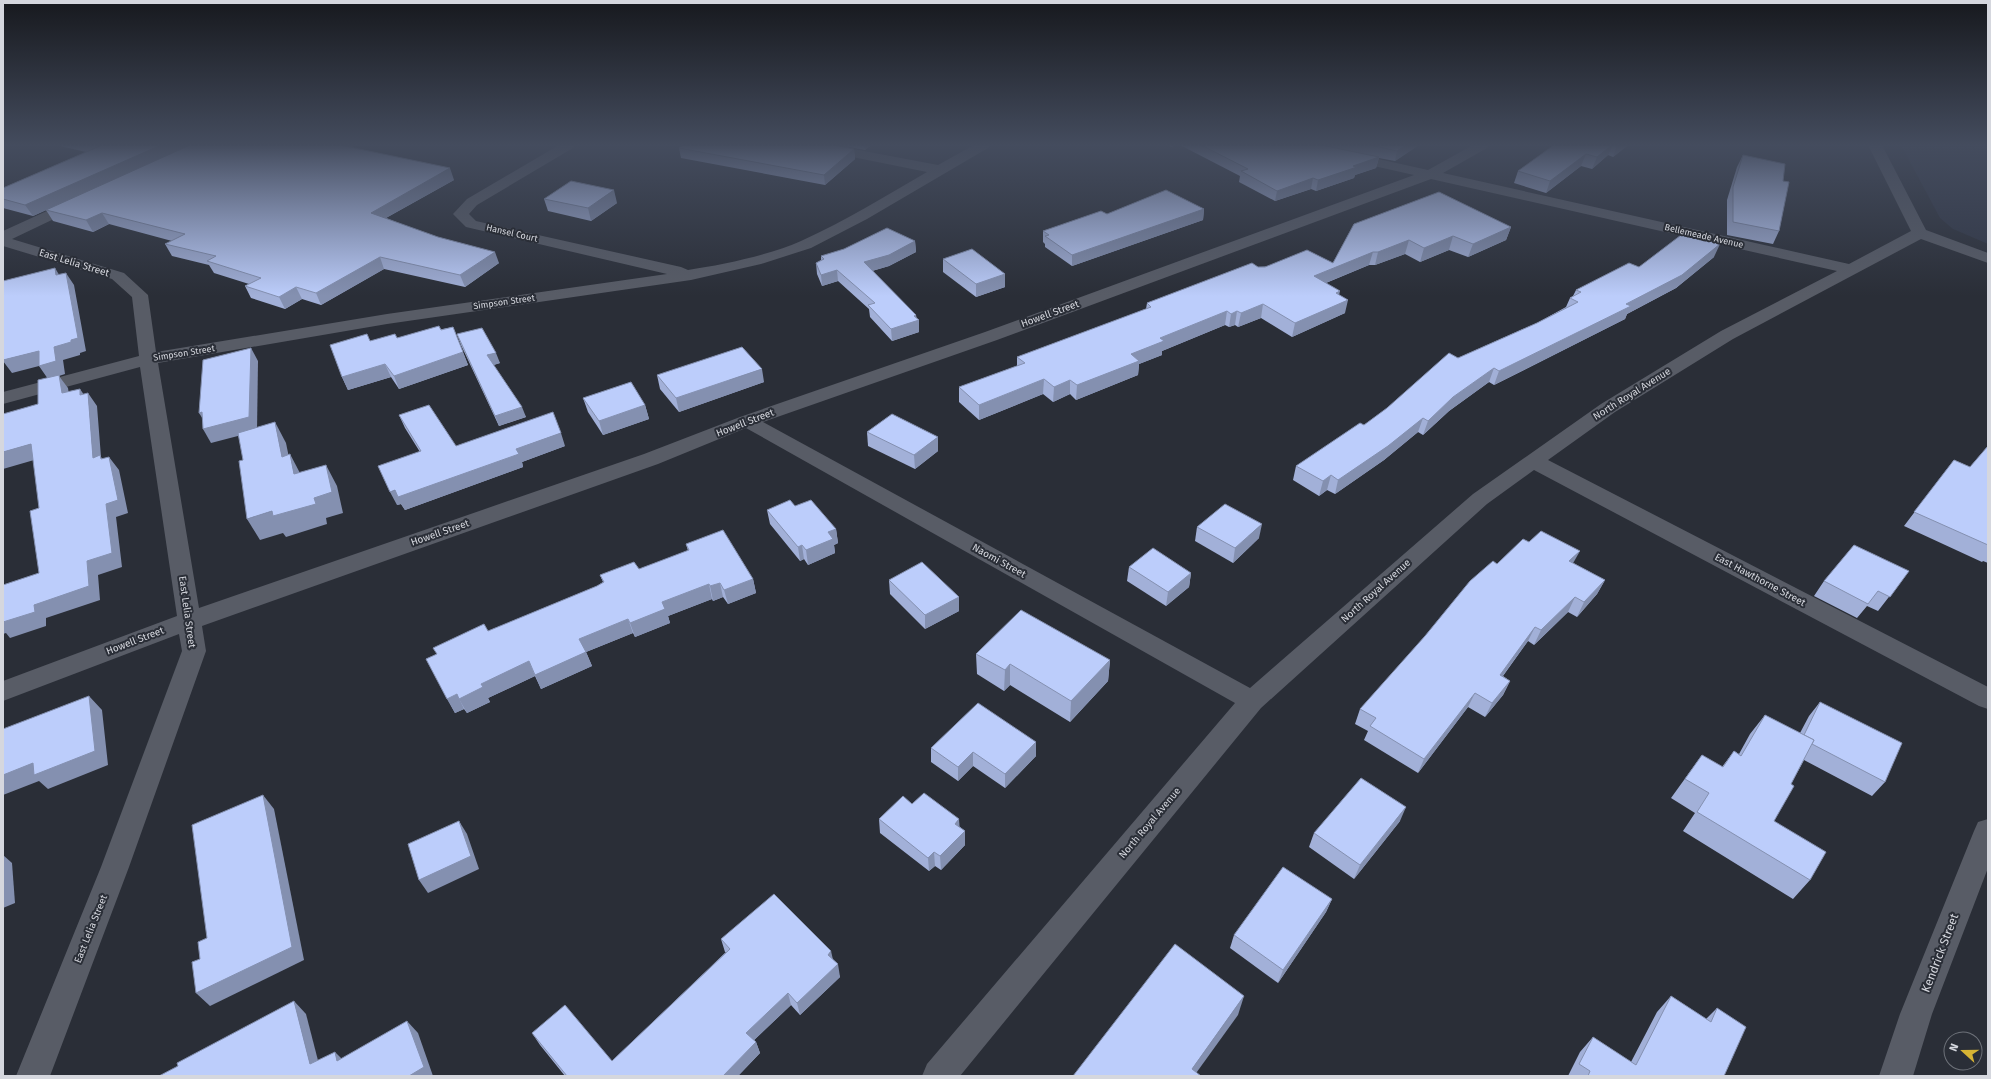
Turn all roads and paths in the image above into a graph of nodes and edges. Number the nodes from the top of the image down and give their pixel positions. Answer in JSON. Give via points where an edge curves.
{"nodes":[{"id":1,"x":483,"y":195,"type":"edge"},
{"id":2,"x":897,"y":195,"type":"edge"},
{"id":3,"x":1373,"y":195,"type":"edge"},
{"id":4,"x":1525,"y":195,"type":"edge"},
{"id":5,"x":1901,"y":195,"type":"edge"},
{"id":6,"x":89,"y":198,"type":"edge"},
{"id":7,"x":1920,"y":233,"type":"junction"},
{"id":8,"x":3,"y":237,"type":"edge"},
{"id":9,"x":3,"y":241,"type":"edge"},
{"id":10,"x":1988,"y":258,"type":"edge"},
{"id":11,"x":1851,"y":269,"type":"junction"},
{"id":12,"x":692,"y":275,"type":"junction"},
{"id":13,"x":148,"y":359,"type":"junction"},
{"id":14,"x":3,"y":398,"type":"edge"},
{"id":15,"x":747,"y":421,"type":"junction"},
{"id":16,"x":1533,"y":461,"type":"junction"},
{"id":17,"x":189,"y":621,"type":"junction"},
{"id":18,"x":3,"y":691,"type":"edge"},
{"id":19,"x":1988,"y":699,"type":"edge"},
{"id":20,"x":1252,"y":702,"type":"junction"},
{"id":21,"x":1988,"y":831,"type":"edge"},
{"id":22,"x":33,"y":1076,"type":"edge"},
{"id":23,"x":939,"y":1076,"type":"edge"},
{"id":24,"x":1896,"y":1076,"type":"edge"}],
"edges":[{"from":1,"to":12,"type":"street","name":"Hansel Court","via":[[472,202],[461,214],[471,224]]},
{"from":2,"to":12,"type":"street","name":"Simpson Street","via":[[805,245],[755,261]]},
{"from":3,"to":15,"type":"street","name":"Howell Street","via":[[998,334]]},
{"from":4,"to":11,"type":"street","name":"Bellemeade Avenue"},
{"from":5,"to":7,"type":"street"},
{"from":6,"to":8,"type":"street"},
{"from":7,"to":10,"type":"street"},
{"from":7,"to":11,"type":"street","name":"North Royal Avenue"},
{"from":9,"to":13,"type":"street","name":"East Lelia Street","via":[[118,276],[140,295]]},
{"from":11,"to":16,"type":"street","name":"North Royal Avenue","via":[[1727,335],[1608,408]]},
{"from":12,"to":13,"type":"street","name":"Simpson Street","via":[[388,319]]},
{"from":13,"to":14,"type":"street","name":"Simpson Street"},
{"from":13,"to":17,"type":"street","name":"East Lelia Street"},
{"from":15,"to":17,"type":"street","name":"Howell Street","via":[[651,459]]},
{"from":15,"to":20,"type":"street","name":"Naomi Street"},
{"from":16,"to":19,"type":"street","name":"East Hawthorne Street"},
{"from":16,"to":20,"type":"street","name":"North Royal Avenue","via":[[1480,499]]},
{"from":17,"to":18,"type":"street","name":"Howell Street"},
{"from":17,"to":22,"type":"street","name":"East Lelia Street","via":[[194,651],[115,867]]},
{"from":20,"to":23,"type":"street","name":"North Royal Avenue"},
{"from":21,"to":24,"type":"street","name":"Kendrick Street","via":[[1916,1014]]}]}
